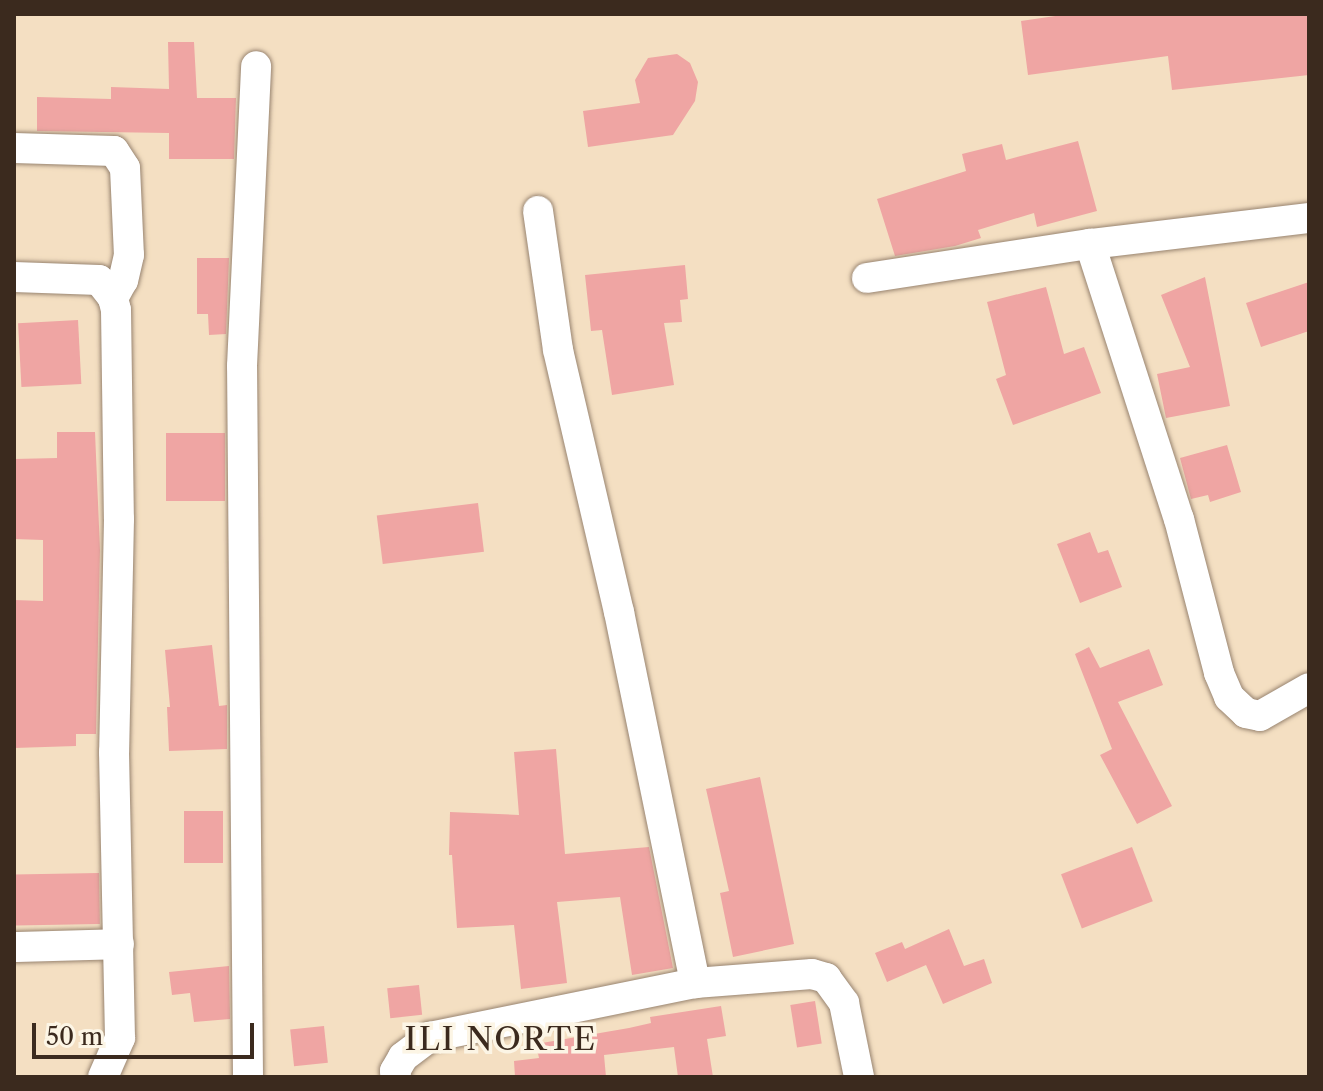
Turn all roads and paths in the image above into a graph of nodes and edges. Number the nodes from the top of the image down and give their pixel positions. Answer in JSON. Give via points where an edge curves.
{"nodes":[{"id":1,"x":256,"y":66,"type":"dead end"},
{"id":2,"x":14,"y":148,"type":"edge"},
{"id":3,"x":538,"y":211,"type":"dead end"},
{"id":4,"x":1309,"y":218,"type":"edge"},
{"id":5,"x":1090,"y":244,"type":"junction"},
{"id":6,"x":14,"y":277,"type":"edge"},
{"id":7,"x":867,"y":278,"type":"dead end"},
{"id":8,"x":113,"y":298,"type":"junction"},
{"id":9,"x":1309,"y":688,"type":"edge"},
{"id":10,"x":119,"y":944,"type":"junction"},
{"id":11,"x":14,"y":947,"type":"edge"},
{"id":12,"x":695,"y":983,"type":"junction"},
{"id":13,"x":103,"y":1077,"type":"edge"},
{"id":14,"x":248,"y":1077,"type":"edge"},
{"id":15,"x":396,"y":1077,"type":"edge"},
{"id":16,"x":859,"y":1077,"type":"edge"}],
"edges":[{"from":1,"to":14,"type":"street","via":[[242,366]]},
{"from":2,"to":8,"type":"street","via":[[114,151],[125,168],[129,255]]},
{"from":3,"to":12,"type":"street","via":[[558,350],[619,612]]},
{"from":4,"to":5,"type":"street"},
{"from":5,"to":7,"type":"street"},
{"from":5,"to":9,"type":"street","via":[[1179,519],[1219,673],[1236,706],[1260,716]]},
{"from":6,"to":8,"type":"street","via":[[99,280]]},
{"from":8,"to":10,"type":"street"},
{"from":10,"to":11,"type":"street"},
{"from":10,"to":13,"type":"street","via":[[120,1038]]},
{"from":12,"to":15,"type":"street","via":[[430,1037],[403,1057]]},
{"from":12,"to":16,"type":"street","via":[[812,974],[826,978],[844,1003]]}]}
